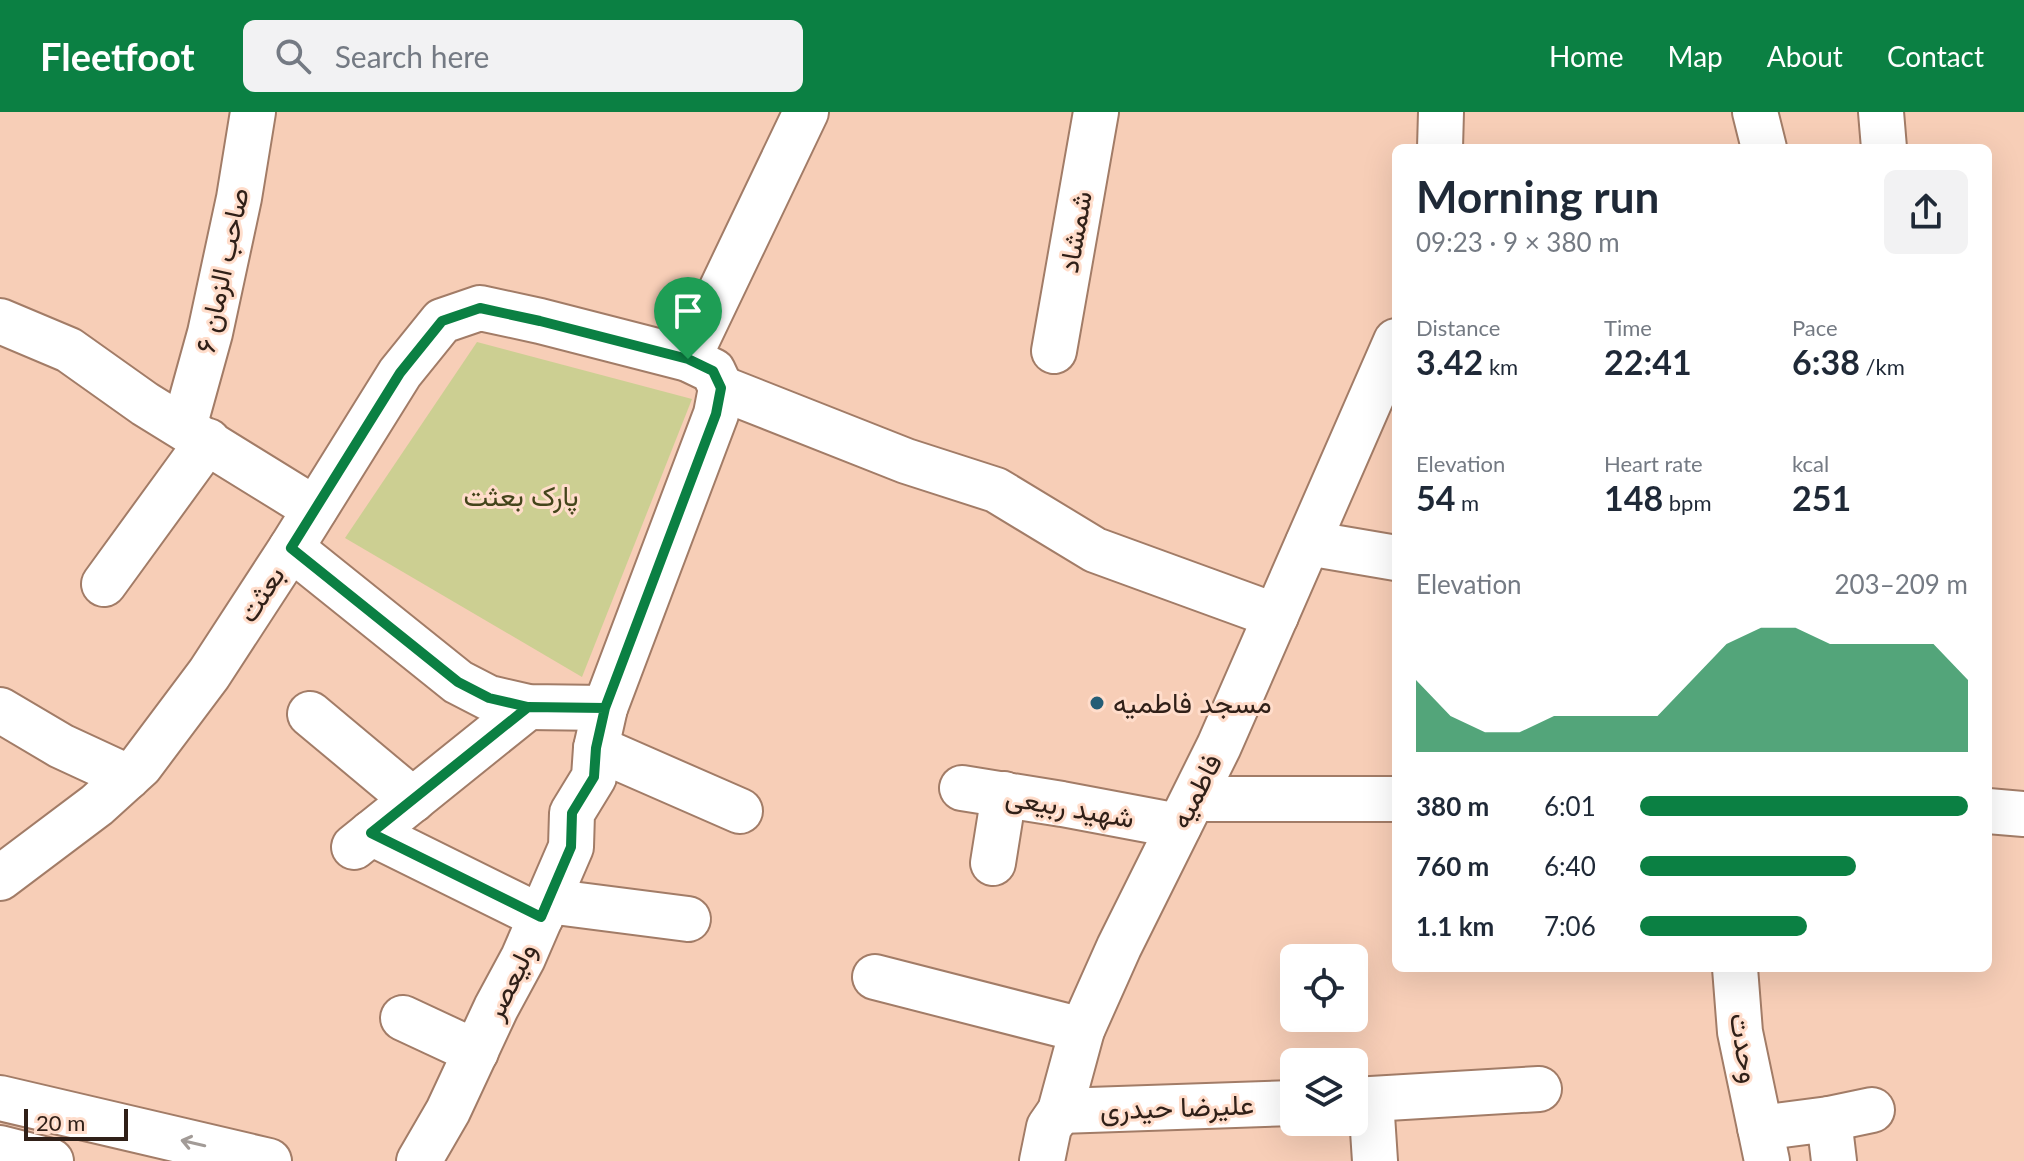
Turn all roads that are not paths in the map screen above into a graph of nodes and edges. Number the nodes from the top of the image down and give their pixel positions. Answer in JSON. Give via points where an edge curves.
{"nodes":[{"id":1,"x":253,"y":112,"type":"edge"},
{"id":2,"x":806,"y":112,"type":"edge"},
{"id":3,"x":1096,"y":112,"type":"edge"},
{"id":4,"x":1441,"y":112,"type":"edge"},
{"id":5,"x":1755,"y":112,"type":"edge"},
{"id":6,"x":1881,"y":112,"type":"edge"},
{"id":7,"x":1440,"y":144,"type":"edge"},
{"id":8,"x":1763,"y":144,"type":"edge"},
{"id":9,"x":1884,"y":144,"type":"edge"},
{"id":10,"x":0,"y":321,"type":"edge"},
{"id":11,"x":1392,"y":350,"type":"edge"},
{"id":12,"x":1054,"y":351,"type":"dead end"},
{"id":13,"x":688,"y":359,"type":"junction"},
{"id":14,"x":721,"y":388,"type":"junction"},
{"id":15,"x":196,"y":434,"type":"junction"},
{"id":16,"x":315,"y":509,"type":"junction"},
{"id":17,"x":1308,"y":543,"type":"junction"},
{"id":18,"x":291,"y":548,"type":"junction"},
{"id":19,"x":1392,"y":557,"type":"edge"},
{"id":20,"x":104,"y":584,"type":"dead end"},
{"id":21,"x":1276,"y":616,"type":"junction"},
{"id":22,"x":528,"y":707,"type":"junction"},
{"id":23,"x":0,"y":710,"type":"edge"},
{"id":24,"x":310,"y":714,"type":"dead end"},
{"id":25,"x":600,"y":728,"type":"junction"},
{"id":26,"x":128,"y":777,"type":"junction"},
{"id":27,"x":962,"y":788,"type":"dead end"},
{"id":28,"x":1004,"y":794,"type":"junction"},
{"id":29,"x":1392,"y":799,"type":"edge"},
{"id":30,"x":413,"y":800,"type":"junction"},
{"id":31,"x":740,"y":811,"type":"dead end"},
{"id":32,"x":1992,"y":811,"type":"edge"},
{"id":33,"x":1186,"y":813,"type":"junction"},
{"id":34,"x":2024,"y":814,"type":"edge"},
{"id":35,"x":993,"y":863,"type":"dead end"},
{"id":36,"x":0,"y":878,"type":"edge"},
{"id":37,"x":544,"y":909,"type":"junction"},
{"id":38,"x":688,"y":919,"type":"dead end"},
{"id":39,"x":1735,"y":972,"type":"edge"},
{"id":40,"x":875,"y":977,"type":"dead end"},
{"id":41,"x":403,"y":1018,"type":"dead end"},
{"id":42,"x":1082,"y":1030,"type":"junction"},
{"id":43,"x":476,"y":1052,"type":"junction"},
{"id":44,"x":1539,"y":1089,"type":"dead end"},
{"id":45,"x":0,"y":1098,"type":"edge"},
{"id":46,"x":1368,"y":1100,"type":"edge"},
{"id":47,"x":1280,"y":1103,"type":"edge"},
{"id":48,"x":1872,"y":1110,"type":"dead end"},
{"id":49,"x":1060,"y":1111,"type":"junction"},
{"id":50,"x":1368,"y":1128,"type":"edge"},
{"id":51,"x":1832,"y":1140,"type":"edge"},
{"id":52,"x":1763,"y":1145,"type":"edge"},
{"id":53,"x":0,"y":1148,"type":"edge"},
{"id":54,"x":51,"y":1161,"type":"edge"},
{"id":55,"x":269,"y":1161,"type":"edge"},
{"id":56,"x":419,"y":1161,"type":"edge"},
{"id":57,"x":1042,"y":1161,"type":"edge"},
{"id":58,"x":1073,"y":1161,"type":"edge"},
{"id":59,"x":1375,"y":1161,"type":"edge"}],
"edges":[{"from":1,"to":15,"type":"street","name":"صاحب الزمان ۶"},
{"from":2,"to":13,"type":"street"},
{"from":3,"to":12,"type":"street","name":"شمشاد"},
{"from":4,"to":7,"type":"street"},
{"from":5,"to":8,"type":"street"},
{"from":6,"to":9,"type":"street"},
{"from":10,"to":15,"type":"street","via":[[69,350]]},
{"from":11,"to":17,"type":"street","name":"فاطمیه"},
{"from":13,"to":14,"type":"street","via":[[713,371]]},
{"from":13,"to":16,"type":"street","name":"بعثت","via":[[480,308],[442,321],[400,373]]},
{"from":14,"to":21,"type":"street","via":[[906,461],[996,490],[1095,550]]},
{"from":14,"to":25,"type":"street","name":"ولیعصر","via":[[716,414]]},
{"from":15,"to":16,"type":"street"},
{"from":15,"to":20,"type":"street"},
{"from":16,"to":18,"type":"street","name":"بعثت"},
{"from":17,"to":19,"type":"street"},
{"from":17,"to":21,"type":"street","name":"فاطمیه"},
{"from":18,"to":22,"type":"street","via":[[458,682],[489,698]]},
{"from":18,"to":26,"type":"street","name":"بعثت","via":[[209,674]]},
{"from":21,"to":33,"type":"street","name":"فاطمیه"},
{"from":22,"to":25,"type":"street"},
{"from":22,"to":30,"type":"street"},
{"from":23,"to":26,"type":"street"},
{"from":24,"to":30,"type":"street"},
{"from":25,"to":31,"type":"street"},
{"from":25,"to":37,"type":"street","name":"ولیعصر","via":[[594,777],[572,813],[571,847]]},
{"from":26,"to":36,"type":"street","name":"بعثت"},
{"from":27,"to":28,"type":"street","name":"شهید ربیعی"},
{"from":28,"to":33,"type":"street","name":"شهید ربیعی"},
{"from":28,"to":35,"type":"street"},
{"from":29,"to":33,"type":"street","name":"شهید ربیعی"},
{"from":30,"to":37,"type":"street","via":[[363,840]]},
{"from":32,"to":34,"type":"street"},
{"from":33,"to":42,"type":"street","name":"فاطمیه"},
{"from":37,"to":38,"type":"street"},
{"from":37,"to":43,"type":"street","name":"ولیعصر"},
{"from":39,"to":52,"type":"street","name":"وحدت","via":[[1740,1032]]},
{"from":40,"to":42,"type":"street"},
{"from":41,"to":43,"type":"street"},
{"from":42,"to":49,"type":"street","name":"فاطمیه"},
{"from":43,"to":56,"type":"street","name":"ولیعصر"},
{"from":44,"to":46,"type":"street"},
{"from":55,"to":45,"type":"street","one_way":true},
{"from":47,"to":49,"type":"street","name":"علیرضا حیدری"},
{"from":48,"to":51,"type":"street","name":"وحدت"},
{"from":49,"to":57,"type":"street","name":"فاطمیه","via":[[1049,1127]]},
{"from":49,"to":58,"type":"street","via":[[1074,1131]]},
{"from":50,"to":59,"type":"street"},
{"from":51,"to":52,"type":"street","name":"وحدت"},
{"from":53,"to":54,"type":"street"}]}
